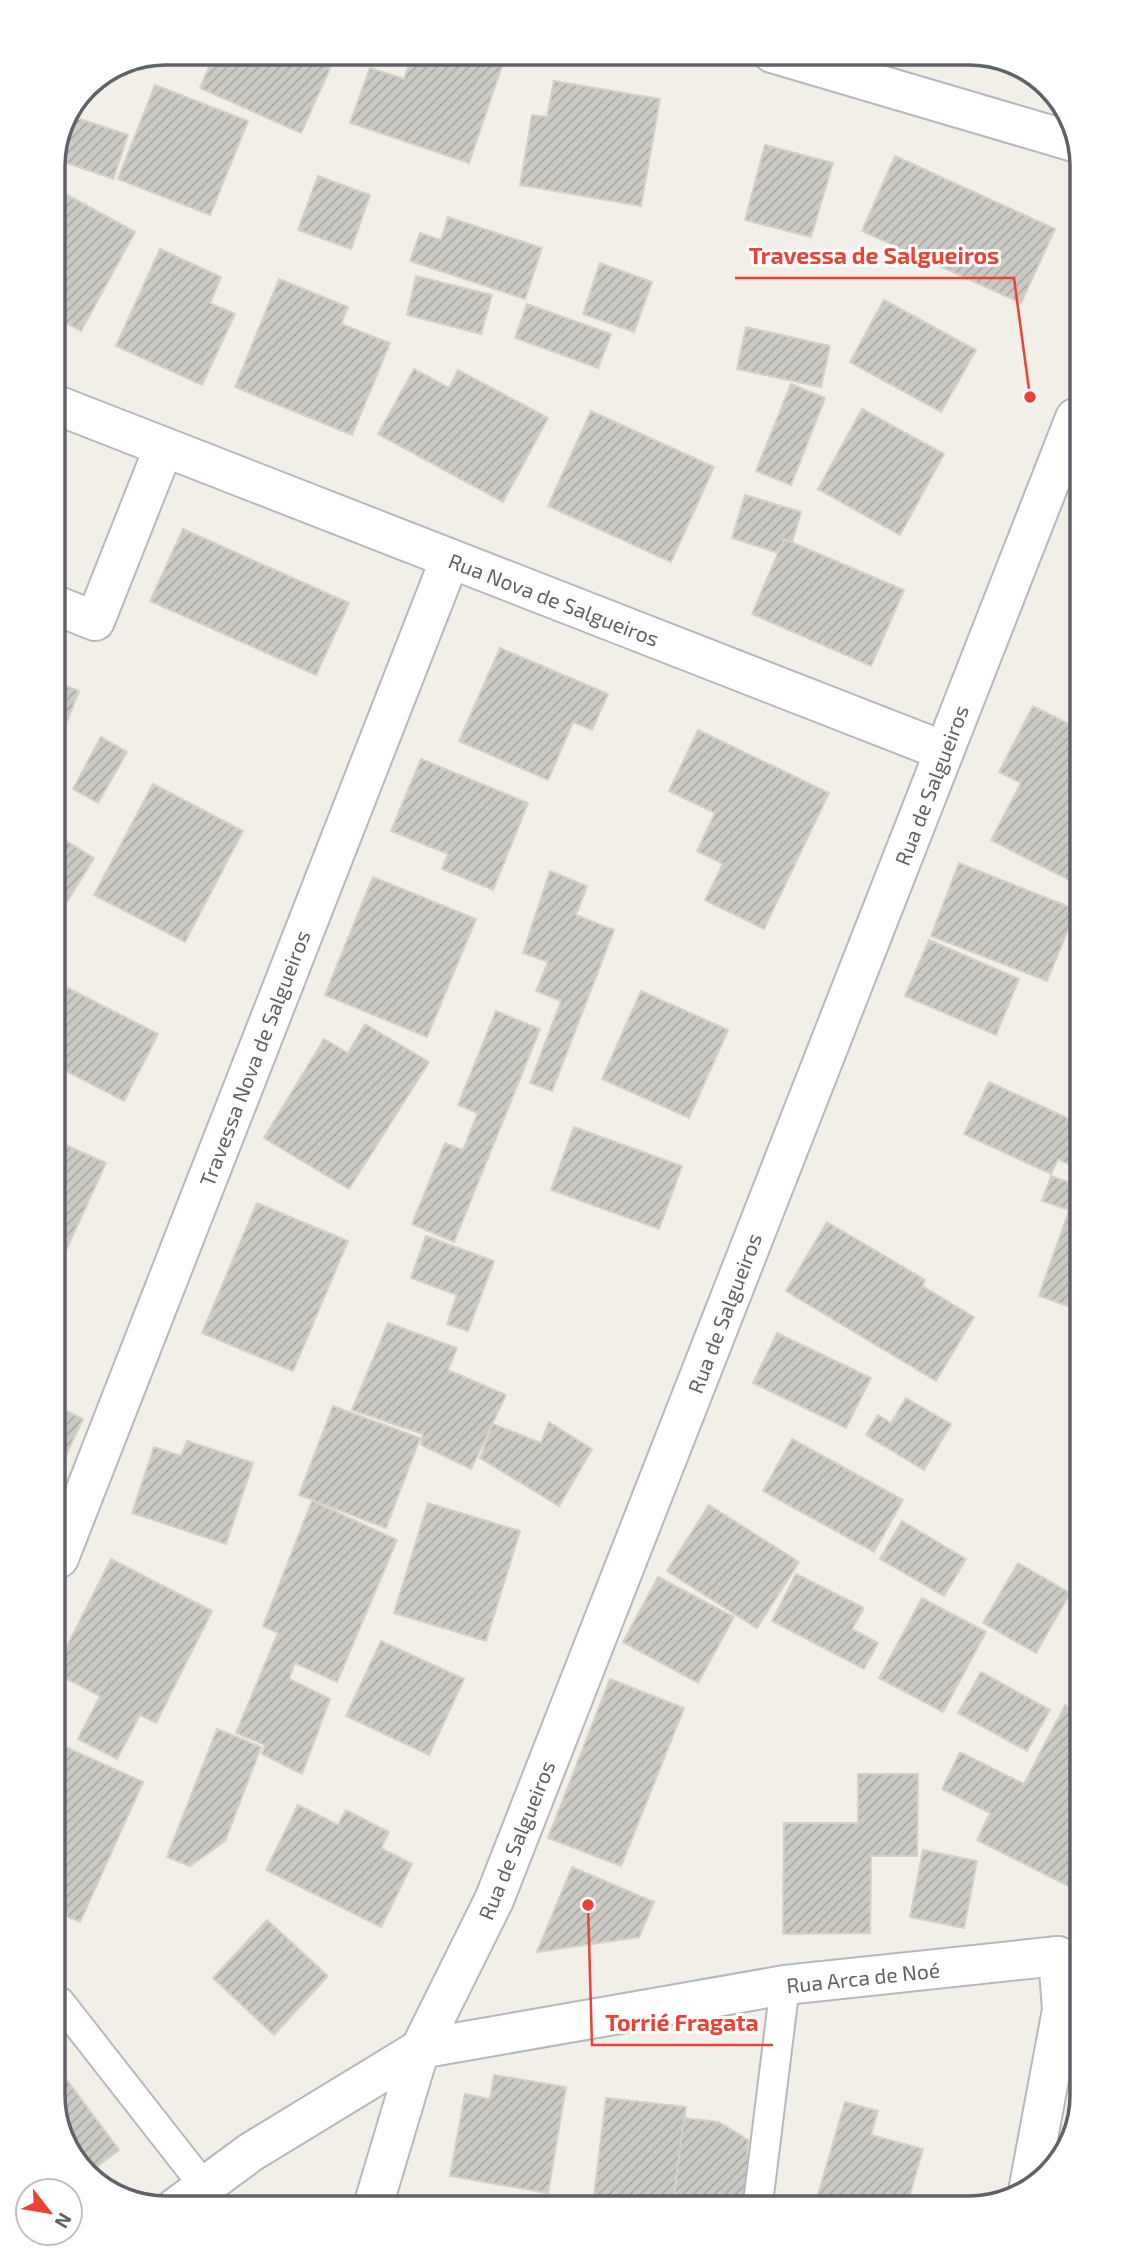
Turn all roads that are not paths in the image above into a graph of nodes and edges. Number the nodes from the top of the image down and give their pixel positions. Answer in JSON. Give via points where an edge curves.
{"nodes":[{"id":1,"x":813,"y":65,"type":"edge"},
{"id":2,"x":1066,"y":140,"type":"edge"},
{"id":3,"x":65,"y":408,"type":"edge"},
{"id":4,"x":1070,"y":431,"type":"edge"},
{"id":5,"x":164,"y":447,"type":"junction"},
{"id":6,"x":450,"y":559,"type":"junction"},
{"id":7,"x":65,"y":610,"type":"edge"},
{"id":8,"x":944,"y":751,"type":"junction"},
{"id":9,"x":65,"y":1540,"type":"edge"},
{"id":10,"x":1070,"y":1959,"type":"edge"},
{"id":11,"x":1070,"y":1976,"type":"edge"},
{"id":12,"x":785,"y":1985,"type":"junction"},
{"id":13,"x":65,"y":2010,"type":"edge"},
{"id":14,"x":420,"y":2049,"type":"junction"},
{"id":15,"x":1031,"y":2175,"type":"edge"},
{"id":16,"x":189,"y":2196,"type":"edge"},
{"id":17,"x":191,"y":2196,"type":"edge"},
{"id":18,"x":376,"y":2196,"type":"edge"},
{"id":19,"x":759,"y":2196,"type":"edge"}],
"edges":[{"from":1,"to":2,"type":"street"},
{"from":3,"to":5,"type":"street","name":"Rua Nova de Salgueiros"},
{"from":4,"to":8,"type":"street","name":"Rua de Salgueiros"},
{"from":5,"to":6,"type":"street","name":"Rua Nova de Salgueiros"},
{"from":5,"to":7,"type":"street","via":[[95,621]]},
{"from":6,"to":8,"type":"street","name":"Rua Nova de Salgueiros"},
{"from":6,"to":9,"type":"street","name":"Travessa Nova de Salgueiros"},
{"from":8,"to":14,"type":"street","name":"Rua de Salgueiros","via":[[494,1900]]},
{"from":10,"to":12,"type":"street","name":"Rua Arca de Noé"},
{"from":11,"to":15,"type":"street"},
{"from":12,"to":14,"type":"street","name":"Rua Arca de Noé"},
{"from":12,"to":19,"type":"lane"},
{"from":13,"to":16,"type":"lane"},
{"from":14,"to":17,"type":"street","via":[[251,2152]]},
{"from":14,"to":18,"type":"street","name":"Rua de Salgueiros"}]}
